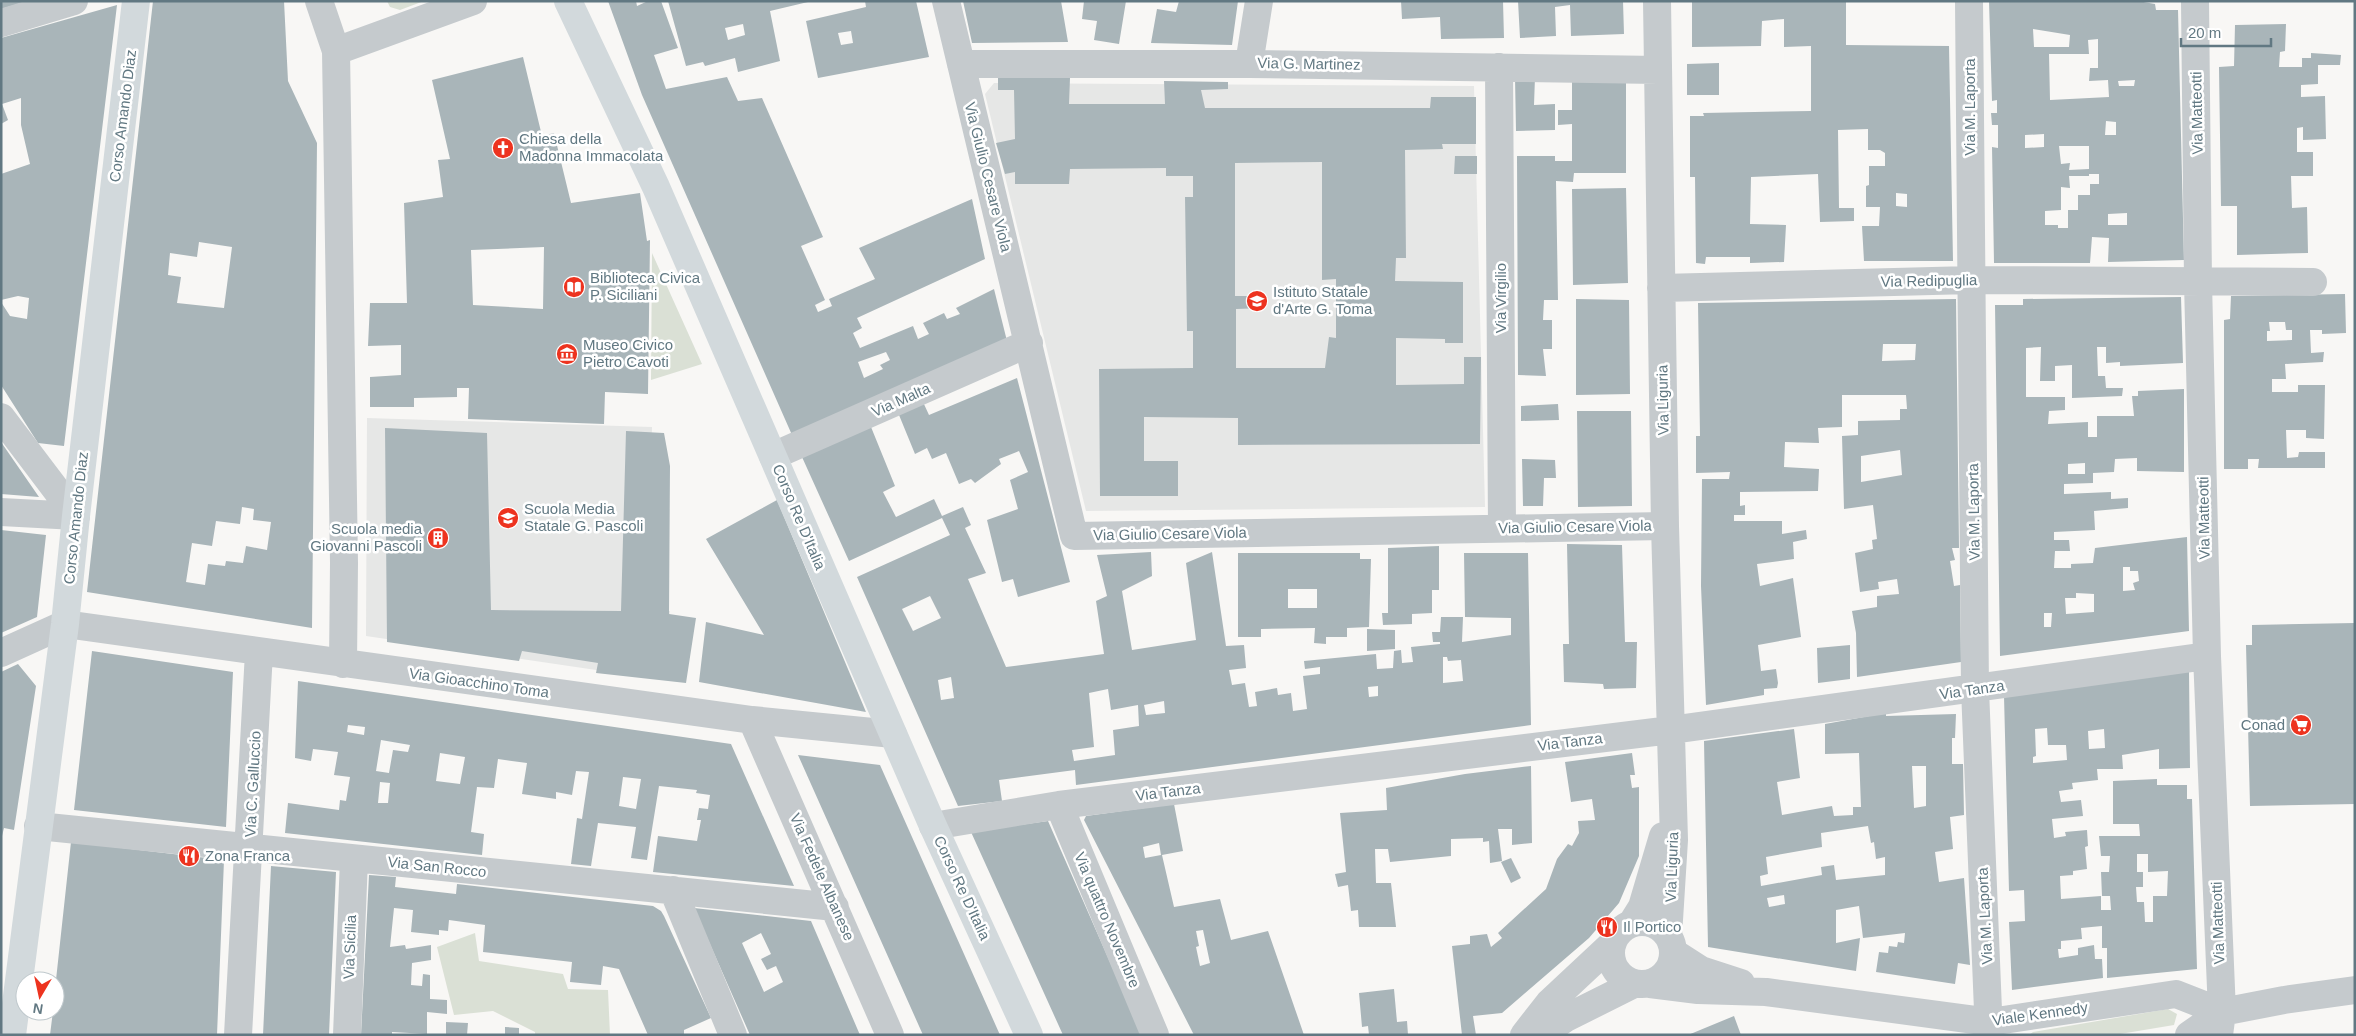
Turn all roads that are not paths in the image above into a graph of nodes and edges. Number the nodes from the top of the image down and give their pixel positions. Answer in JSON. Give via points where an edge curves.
{"nodes":[{"id":1,"x":74,"y":1,"type":"edge"},
{"id":2,"x":136,"y":1,"type":"edge"},
{"id":3,"x":319,"y":1,"type":"edge"},
{"id":4,"x":473,"y":1,"type":"edge"},
{"id":5,"x":568,"y":1,"type":"edge"},
{"id":6,"x":946,"y":1,"type":"edge"},
{"id":7,"x":1259,"y":1,"type":"edge"},
{"id":8,"x":1658,"y":1,"type":"edge"},
{"id":9,"x":1969,"y":1,"type":"edge"},
{"id":10,"x":2196,"y":1,"type":"edge"},
{"id":11,"x":1,"y":23,"type":"edge"},
{"id":12,"x":336,"y":51,"type":"junction"},
{"id":13,"x":961,"y":64,"type":"junction"},
{"id":14,"x":1249,"y":64,"type":"junction"},
{"id":15,"x":1499,"y":67,"type":"junction"},
{"id":16,"x":1658,"y":70,"type":"junction"},
{"id":17,"x":1971,"y":280,"type":"junction"},
{"id":18,"x":2198,"y":282,"type":"junction"},
{"id":19,"x":2313,"y":282,"type":"dead end"},
{"id":20,"x":1660,"y":288,"type":"junction"},
{"id":21,"x":1029,"y":343,"type":"junction"},
{"id":22,"x":1,"y":417,"type":"edge"},
{"id":23,"x":773,"y":456,"type":"junction"},
{"id":24,"x":1,"y":512,"type":"edge"},
{"id":25,"x":76,"y":516,"type":"junction"},
{"id":26,"x":1665,"y":526,"type":"junction"},
{"id":27,"x":1502,"y":528,"type":"junction"},
{"id":28,"x":65,"y":624,"type":"junction"},
{"id":29,"x":259,"y":652,"type":"junction"},
{"id":30,"x":1,"y":653,"type":"edge"},
{"id":31,"x":2207,"y":656,"type":"junction"},
{"id":32,"x":343,"y":664,"type":"junction"},
{"id":33,"x":1975,"y":689,"type":"junction"},
{"id":34,"x":752,"y":720,"type":"junction"},
{"id":35,"x":1671,"y":730,"type":"junction"},
{"id":36,"x":893,"y":734,"type":"junction"},
{"id":37,"x":1672,"y":798,"type":"junction"},
{"id":38,"x":1059,"y":806,"type":"junction"},
{"id":39,"x":38,"y":826,"type":"junction"},
{"id":40,"x":934,"y":826,"type":"junction"},
{"id":41,"x":250,"y":849,"type":"junction"},
{"id":42,"x":354,"y":859,"type":"junction"},
{"id":43,"x":674,"y":890,"type":"junction"},
{"id":44,"x":835,"y":908,"type":"junction"},
{"id":45,"x":1632,"y":923,"type":"junction"},
{"id":46,"x":1671,"y":944,"type":"junction"},
{"id":47,"x":1610,"y":946,"type":"junction"},
{"id":48,"x":1642,"y":984,"type":"junction"},
{"id":49,"x":2355,"y":990,"type":"edge"},
{"id":50,"x":1766,"y":992,"type":"junction"},
{"id":51,"x":2221,"y":1023,"type":"edge"},
{"id":52,"x":1990,"y":1028,"type":"edge"},
{"id":53,"x":12,"y":1035,"type":"edge"},
{"id":54,"x":238,"y":1035,"type":"edge"},
{"id":55,"x":347,"y":1035,"type":"edge"},
{"id":56,"x":733,"y":1035,"type":"edge"},
{"id":57,"x":890,"y":1035,"type":"edge"},
{"id":58,"x":1029,"y":1035,"type":"edge"},
{"id":59,"x":1155,"y":1035,"type":"edge"},
{"id":60,"x":1524,"y":1035,"type":"edge"},
{"id":61,"x":1542,"y":1035,"type":"edge"},
{"id":62,"x":2189,"y":1035,"type":"edge"}],
"edges":[{"from":1,"to":11,"type":"street"},
{"from":2,"to":25,"type":"main road","name":"Corso Amando Diaz"},
{"from":3,"to":12,"type":"street"},
{"from":4,"to":12,"type":"street"},
{"from":5,"to":23,"type":"main road","name":"Corso Re D'Italia","via":[[656,187]]},
{"from":6,"to":13,"type":"street","name":"Via Giulio Cesare Viola"},
{"from":7,"to":14,"type":"street"},
{"from":8,"to":16,"type":"street","name":"Via Liguria"},
{"from":9,"to":17,"type":"street","name":"Via M. Laporta"},
{"from":10,"to":18,"type":"street","name":"Via Matteotti"},
{"from":12,"to":32,"type":"street"},
{"from":13,"to":14,"type":"street","name":"Via G. Martinez"},
{"from":13,"to":21,"type":"street","name":"Via Giulio Cesare Viola"},
{"from":14,"to":15,"type":"street","name":"Via G. Martinez"},
{"from":15,"to":16,"type":"street","name":"Via G. Martinez"},
{"from":15,"to":27,"type":"street","name":"Via Virgilio"},
{"from":16,"to":20,"type":"street","name":"Via Liguria"},
{"from":17,"to":18,"type":"street","name":"Via Redipuglia"},
{"from":17,"to":20,"type":"street","name":"Via Redipuglia"},
{"from":17,"to":33,"type":"street","name":"Via M. Laporta"},
{"from":18,"to":19,"type":"street","name":"Via Redipuglia"},
{"from":18,"to":31,"type":"street","name":"Via Matteotti"},
{"from":20,"to":26,"type":"street","name":"Via Liguria"},
{"from":21,"to":23,"type":"street","name":"Via Malta"},
{"from":21,"to":27,"type":"street","name":"Via Giulio Cesare Viola","via":[[1074,536]]},
{"from":22,"to":25,"type":"street"},
{"from":23,"to":36,"type":"main road","name":"Corso Re D'Italia"},
{"from":24,"to":25,"type":"street"},
{"from":25,"to":28,"type":"main road","name":"Corso Amando Diaz"},
{"from":26,"to":27,"type":"street","name":"Via Giulio Cesare Viola"},
{"from":26,"to":35,"type":"street","name":"Via Liguria"},
{"from":28,"to":29,"type":"street","name":"Via Gioacchino Toma"},
{"from":28,"to":30,"type":"street"},
{"from":28,"to":39,"type":"main road","name":"Corso Amando Diaz"},
{"from":29,"to":32,"type":"street","name":"Via Gioacchino Toma"},
{"from":29,"to":41,"type":"street","name":"Via C. Galluccio"},
{"from":31,"to":33,"type":"street","name":"Via Tanza"},
{"from":31,"to":51,"type":"street","name":"Via Matteotti"},
{"from":32,"to":34,"type":"street","name":"Via Gioacchino Toma"},
{"from":33,"to":35,"type":"street","name":"Via Tanza"},
{"from":33,"to":52,"type":"street","name":"Via M. Laporta"},
{"from":34,"to":36,"type":"street","name":"Via Gioacchino Toma"},
{"from":34,"to":44,"type":"street","name":"Via Fedele Albanese"},
{"from":35,"to":37,"type":"street","name":"Via Liguria"},
{"from":35,"to":38,"type":"street","name":"Via Tanza"},
{"from":36,"to":40,"type":"main road","name":"Corso Re D'Italia"},
{"from":37,"to":45,"type":"street","name":"Via Liguria","via":[[1658,857],[1642,907]]},
{"from":37,"to":46,"type":"street","name":"Via Liguria"},
{"from":38,"to":40,"type":"street","name":"Via Tanza"},
{"from":38,"to":59,"type":"street","name":"Via quattro Novembre"},
{"from":39,"to":41,"type":"street","name":"Via San Rocco"},
{"from":39,"to":53,"type":"main road","name":"Corso Amando Diaz"},
{"from":40,"to":58,"type":"main road","name":"Corso Re D'Italia"},
{"from":41,"to":42,"type":"street","name":"Via San Rocco"},
{"from":41,"to":54,"type":"street","name":"Via C. Galluccio"},
{"from":42,"to":43,"type":"street","name":"Via San Rocco"},
{"from":42,"to":55,"type":"street","name":"Via Sicilia"},
{"from":43,"to":44,"type":"street","name":"Via San Rocco"},
{"from":43,"to":56,"type":"street"},
{"from":44,"to":57,"type":"street","name":"Via Fedele Albanese"},
{"from":45,"to":46,"type":"street","via":[[1646,922],[1658,927]]},
{"from":45,"to":47,"type":"street","via":[[1618,932]]},
{"from":46,"to":48,"type":"street","via":[[1671,966],[1663,977]]},
{"from":46,"to":50,"type":"street","name":"Viale Kennedy","via":[[1701,970]]},
{"from":47,"to":48,"type":"street","via":[[1611,962],[1620,977]]},
{"from":47,"to":60,"type":"street","via":[[1549,1003]]},
{"from":48,"to":50,"type":"street","name":"Viale Kennedy"},
{"from":48,"to":61,"type":"street","via":[[1566,1018]]},
{"from":49,"to":51,"type":"street","via":[[2284,1000]]},
{"from":50,"to":52,"type":"street","name":"Viale Kennedy"},
{"from":51,"to":52,"type":"street","name":"Viale Kennedy","via":[[2176,994]]},
{"from":51,"to":62,"type":"street"}]}
